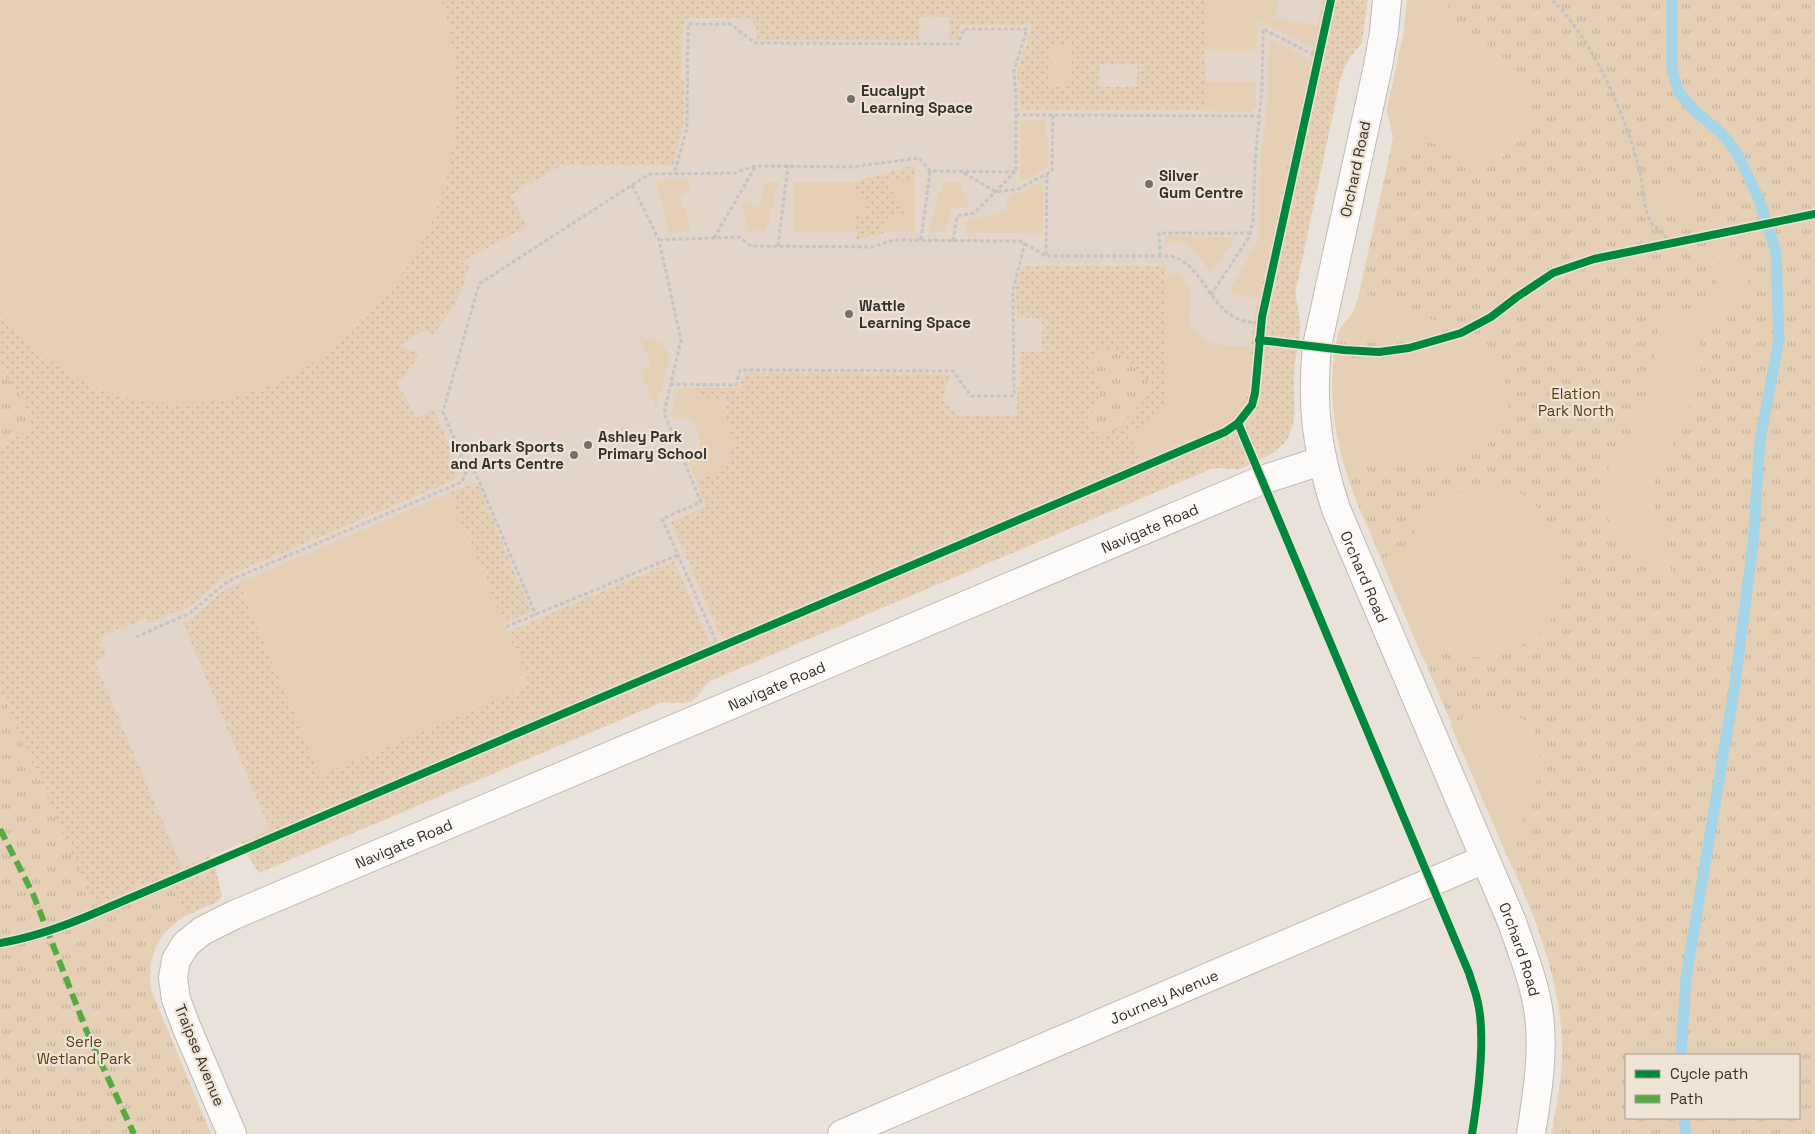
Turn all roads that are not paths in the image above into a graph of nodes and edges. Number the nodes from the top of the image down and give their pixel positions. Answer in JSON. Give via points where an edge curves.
{"nodes":[{"id":1,"x":1387,"y":0,"type":"edge"},
{"id":2,"x":1321,"y":461,"type":"junction"},
{"id":3,"x":1485,"y":859,"type":"junction"},
{"id":4,"x":234,"y":915,"type":"joint"},
{"id":5,"x":232,"y":1134,"type":"edge"},
{"id":6,"x":842,"y":1134,"type":"edge"},
{"id":7,"x":1531,"y":1134,"type":"edge"}],
"edges":[{"from":1,"to":2,"type":"street","name":"Orchard Road","via":[[1378,66],[1316,346],[1314,410]]},
{"from":2,"to":3,"type":"street","name":"Orchard Road","via":[[1336,509]]},
{"from":2,"to":4,"type":"street","name":"Navigate Road","via":[[1262,480]]},
{"from":3,"to":6,"type":"street","name":"Journey Avenue"},
{"from":3,"to":7,"type":"street","name":"Orchard Road","via":[[1512,922],[1539,1015],[1541,1062]]},
{"from":4,"to":5,"type":"street","name":"Traipse Avenue","via":[[202,931],[186,944],[176,960],[173,978],[186,1026]]}]}
